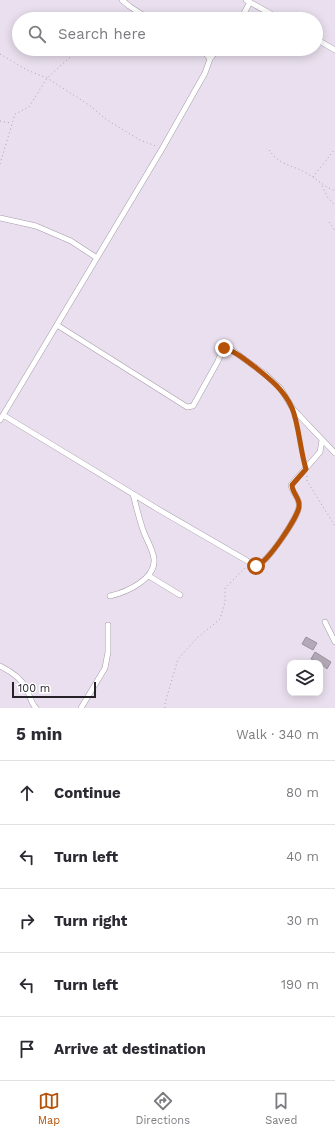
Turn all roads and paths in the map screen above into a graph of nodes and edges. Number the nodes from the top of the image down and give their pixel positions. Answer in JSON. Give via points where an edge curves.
{"nodes":[{"id":1,"x":122,"y":0,"type":"edge"},
{"id":2,"x":248,"y":1,"type":"edge"},
{"id":3,"x":129,"y":6,"type":"junction"},
{"id":4,"x":124,"y":12,"type":"edge"},
{"id":5,"x":138,"y":12,"type":"edge"},
{"id":6,"x":244,"y":12,"type":"edge"},
{"id":7,"x":268,"y":12,"type":"edge"},
{"id":8,"x":323,"y":44,"type":"edge"},
{"id":9,"x":335,"y":50,"type":"edge"},
{"id":10,"x":0,"y":54,"type":"edge"},
{"id":11,"x":71,"y":56,"type":"edge"},
{"id":12,"x":208,"y":56,"type":"edge"},
{"id":13,"x":212,"y":56,"type":"edge"},
{"id":14,"x":210,"y":59,"type":"junction"},
{"id":15,"x":47,"y":78,"type":"junction"},
{"id":16,"x":0,"y":121,"type":"edge"},
{"id":17,"x":12,"y":123,"type":"junction"},
{"id":18,"x":162,"y":149,"type":"junction"},
{"id":19,"x":335,"y":149,"type":"edge"},
{"id":20,"x":269,"y":150,"type":"dead end"},
{"id":21,"x":0,"y":164,"type":"edge"},
{"id":22,"x":313,"y":178,"type":"junction"},
{"id":23,"x":321,"y":185,"type":"junction"},
{"id":24,"x":335,"y":191,"type":"edge"},
{"id":25,"x":335,"y":205,"type":"edge"},
{"id":26,"x":0,"y":218,"type":"edge"},
{"id":27,"x":329,"y":222,"type":"dead end"},
{"id":28,"x":335,"y":231,"type":"edge"},
{"id":29,"x":97,"y":258,"type":"junction"},
{"id":30,"x":57,"y":325,"type":"junction"},
{"id":31,"x":293,"y":409,"type":"junction"},
{"id":32,"x":1,"y":417,"type":"edge"},
{"id":33,"x":322,"y":440,"type":"junction"},
{"id":34,"x":335,"y":453,"type":"edge"},
{"id":35,"x":306,"y":469,"type":"junction"},
{"id":36,"x":133,"y":494,"type":"junction"},
{"id":37,"x":335,"y":526,"type":"edge"},
{"id":38,"x":246,"y":567,"type":"dead end"},
{"id":39,"x":149,"y":576,"type":"junction"},
{"id":40,"x":180,"y":595,"type":"dead end"},
{"id":41,"x":110,"y":596,"type":"dead end"},
{"id":42,"x":325,"y":622,"type":"dead end"},
{"id":43,"x":108,"y":625,"type":"dead end"},
{"id":44,"x":335,"y":642,"type":"edge"},
{"id":45,"x":0,"y":666,"type":"edge"},
{"id":46,"x":36,"y":708,"type":"edge"},
{"id":47,"x":81,"y":708,"type":"edge"},
{"id":48,"x":165,"y":708,"type":"edge"}],
"edges":[{"from":1,"to":3,"type":"street"},
{"from":2,"to":6,"type":"street"},
{"from":2,"to":7,"type":"street"},
{"from":3,"to":4,"type":"path"},
{"from":3,"to":5,"type":"street"},
{"from":8,"to":9,"type":"street"},
{"from":10,"to":15,"type":"path"},
{"from":11,"to":15,"type":"path"},
{"from":12,"to":14,"type":"street"},
{"from":13,"to":14,"type":"street"},
{"from":14,"to":18,"type":"street"},
{"from":15,"to":17,"type":"path","via":[[29,107],[16,113]]},
{"from":15,"to":18,"type":"path","via":[[90,104],[97,113],[140,140]]},
{"from":16,"to":17,"type":"path"},
{"from":17,"to":21,"type":"path"},
{"from":18,"to":29,"type":"street"},
{"from":19,"to":22,"type":"path"},
{"from":20,"to":22,"type":"path","via":[[283,164],[305,172]]},
{"from":22,"to":23,"type":"path"},
{"from":23,"to":24,"type":"path"},
{"from":23,"to":25,"type":"path"},
{"from":26,"to":29,"type":"street","via":[[36,226],[71,241]]},
{"from":27,"to":28,"type":"path"},
{"from":29,"to":30,"type":"street"},
{"from":30,"to":31,"type":"street","via":[[187,407],[193,406],[224,348],[232,350],[281,389]]},
{"from":30,"to":32,"type":"street"},
{"from":31,"to":33,"type":"street"},
{"from":31,"to":35,"type":"path"},
{"from":32,"to":36,"type":"street"},
{"from":33,"to":34,"type":"street"},
{"from":33,"to":35,"type":"street","via":[[320,452]]},
{"from":35,"to":36,"type":"street","via":[[292,485],[299,506],[297,513],[282,538],[259,566],[246,561]]},
{"from":35,"to":37,"type":"path","via":[[307,481]]},
{"from":36,"to":39,"type":"street","via":[[154,559]]},
{"from":38,"to":48,"type":"path","via":[[225,588],[225,602],[220,619],[178,658],[173,669]]},
{"from":39,"to":40,"type":"street"},
{"from":39,"to":41,"type":"street","via":[[121,594]]},
{"from":42,"to":44,"type":"street"},
{"from":43,"to":47,"type":"street","via":[[105,668]]},
{"from":45,"to":46,"type":"street","via":[[11,671],[26,687]]}]}
